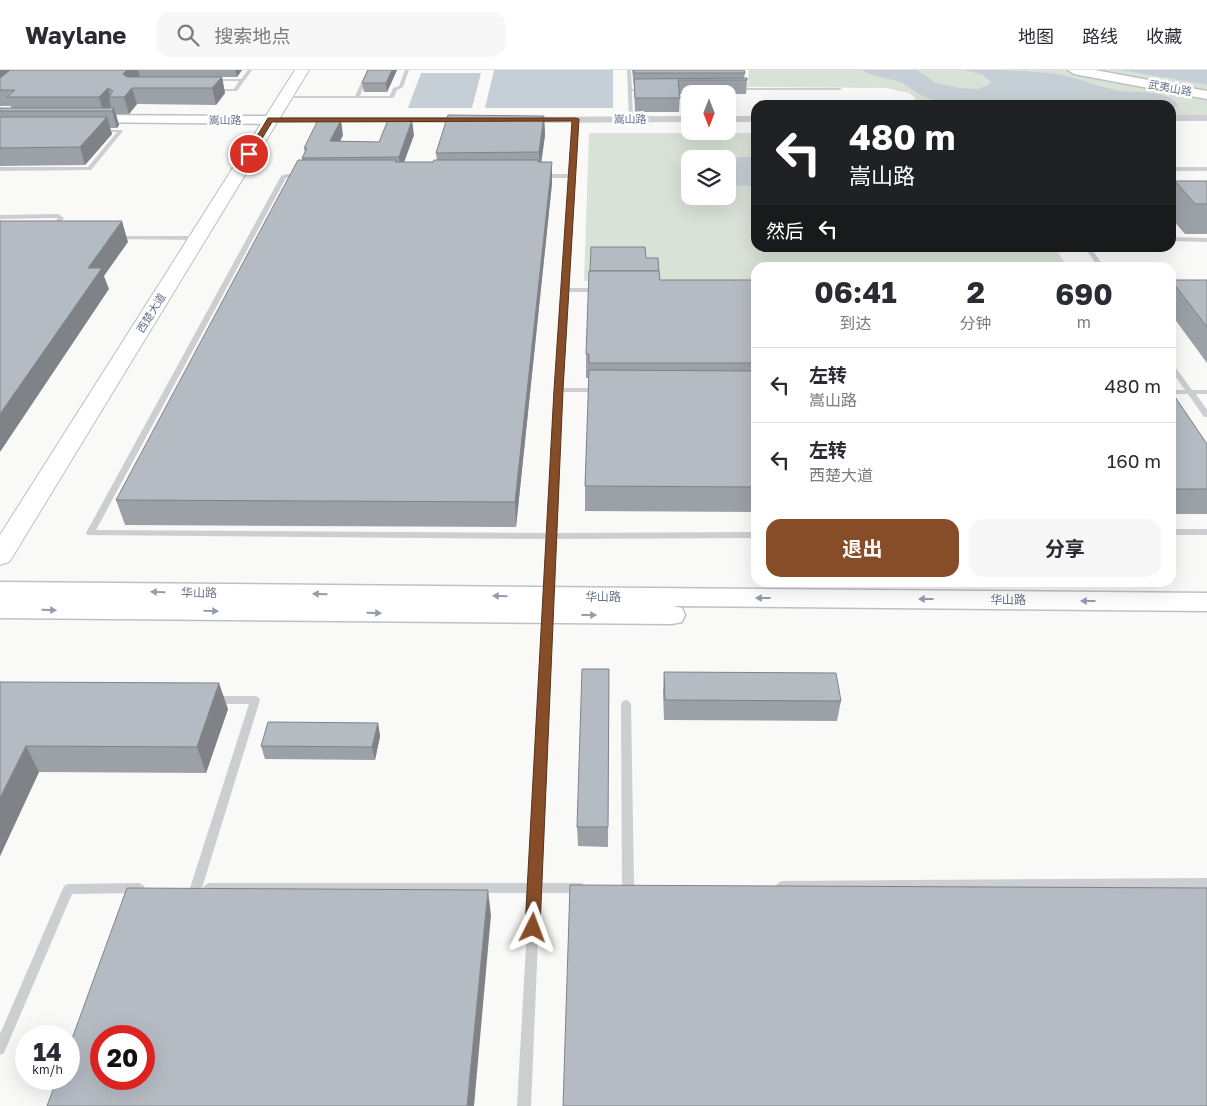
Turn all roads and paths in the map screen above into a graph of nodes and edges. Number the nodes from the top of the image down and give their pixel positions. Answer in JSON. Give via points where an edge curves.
{"nodes":[{"id":1,"x":250,"y":70,"type":"edge"},
{"id":2,"x":302,"y":70,"type":"edge"},
{"id":3,"x":369,"y":70,"type":"edge"},
{"id":4,"x":407,"y":70,"type":"edge"},
{"id":5,"x":629,"y":70,"type":"edge"},
{"id":6,"x":1074,"y":70,"type":"edge"},
{"id":7,"x":205,"y":80,"type":"edge"},
{"id":8,"x":242,"y":80,"type":"junction"},
{"id":9,"x":736,"y":89,"type":"edge"},
{"id":10,"x":840,"y":89,"type":"dead end"},
{"id":11,"x":207,"y":90,"type":"edge"},
{"id":12,"x":630,"y":90,"type":"junction"},
{"id":13,"x":650,"y":90,"type":"edge"},
{"id":14,"x":1207,"y":94,"type":"edge"},
{"id":15,"x":285,"y":97,"type":"junction"},
{"id":16,"x":358,"y":97,"type":"junction"},
{"id":17,"x":1176,"y":118,"type":"edge"},
{"id":18,"x":1207,"y":118,"type":"edge"},
{"id":19,"x":576,"y":119,"type":"junction"},
{"id":20,"x":631,"y":119,"type":"junction"},
{"id":21,"x":681,"y":119,"type":"edge"},
{"id":22,"x":736,"y":119,"type":"edge"},
{"id":23,"x":751,"y":119,"type":"edge"},
{"id":24,"x":70,"y":120,"type":"edge"},
{"id":25,"x":270,"y":120,"type":"junction"},
{"id":26,"x":486,"y":120,"type":"edge"},
{"id":27,"x":506,"y":120,"type":"edge"},
{"id":28,"x":92,"y":131,"type":"edge"},
{"id":29,"x":0,"y":169,"type":"edge"},
{"id":30,"x":1176,"y":169,"type":"edge"},
{"id":31,"x":1207,"y":169,"type":"edge"},
{"id":32,"x":304,"y":176,"type":"edge"},
{"id":33,"x":532,"y":176,"type":"edge"},
{"id":34,"x":572,"y":176,"type":"junction"},
{"id":35,"x":0,"y":217,"type":"edge"},
{"id":36,"x":46,"y":238,"type":"edge"},
{"id":37,"x":112,"y":238,"type":"edge"},
{"id":38,"x":197,"y":238,"type":"junction"},
{"id":39,"x":1176,"y":239,"type":"edge"},
{"id":40,"x":1207,"y":240,"type":"edge"},
{"id":41,"x":566,"y":290,"type":"junction"},
{"id":42,"x":605,"y":290,"type":"edge"},
{"id":43,"x":1176,"y":372,"type":"edge"},
{"id":44,"x":559,"y":390,"type":"junction"},
{"id":45,"x":608,"y":390,"type":"edge"},
{"id":46,"x":1176,"y":392,"type":"edge"},
{"id":47,"x":1191,"y":392,"type":"junction"},
{"id":48,"x":1207,"y":392,"type":"edge"},
{"id":49,"x":1207,"y":415,"type":"edge"},
{"id":50,"x":1176,"y":532,"type":"edge"},
{"id":51,"x":1207,"y":532,"type":"edge"},
{"id":52,"x":751,"y":535,"type":"edge"},
{"id":53,"x":553,"y":536,"type":"junction"},
{"id":54,"x":0,"y":556,"type":"edge"},
{"id":55,"x":0,"y":591,"type":"edge"},
{"id":56,"x":1207,"y":602,"type":"edge"},
{"id":57,"x":549,"y":605,"type":"junction"},
{"id":58,"x":0,"y":609,"type":"edge"},
{"id":59,"x":1207,"y":618,"type":"edge"},
{"id":60,"x":206,"y":700,"type":"edge"},
{"id":61,"x":626,"y":704,"type":"dead end"},
{"id":62,"x":1207,"y":883,"type":"edge"},
{"id":63,"x":768,"y":886,"type":"edge"},
{"id":64,"x":629,"y":887,"type":"edge"},
{"id":65,"x":147,"y":888,"type":"edge"},
{"id":66,"x":535,"y":888,"type":"junction"},
{"id":67,"x":591,"y":888,"type":"edge"},
{"id":68,"x":0,"y":1049,"type":"edge"},
{"id":69,"x":524,"y":1106,"type":"edge"}],
"edges":[{"from":1,"to":8,"type":"lane"},
{"from":2,"to":15,"type":"main road","name":"西楚大道"},
{"from":3,"to":16,"type":"lane"},
{"from":4,"to":16,"type":"lane","via":[[401,87],[395,89],[392,97]]},
{"from":5,"to":12,"type":"lane"},
{"from":6,"to":14,"type":"street","name":"武夷山路"},
{"from":7,"to":8,"type":"lane"},
{"from":8,"to":11,"type":"lane","via":[[235,90]]},
{"from":9,"to":10,"type":"lane"},
{"from":12,"to":13,"type":"lane"},
{"from":12,"to":20,"type":"lane"},
{"from":15,"to":16,"type":"lane"},
{"from":15,"to":25,"type":"main road","name":"西楚大道"},
{"from":17,"to":18,"type":"street"},
{"from":19,"to":20,"type":"street","name":"嵩山路"},
{"from":19,"to":27,"type":"street","name":"嵩山路"},
{"from":19,"to":34,"type":"lane"},
{"from":20,"to":21,"type":"street","name":"嵩山路"},
{"from":22,"to":23,"type":"street"},
{"from":24,"to":25,"type":"street","name":"嵩山路","via":[[106,116]]},
{"from":25,"to":26,"type":"street","name":"嵩山路"},
{"from":25,"to":38,"type":"main road","name":"西楚大道"},
{"from":28,"to":29,"type":"lane","via":[[121,131],[89,169]]},
{"from":30,"to":31,"type":"lane"},
{"from":32,"to":53,"type":"lane","via":[[284,176],[90,533]]},
{"from":33,"to":34,"type":"lane"},
{"from":34,"to":41,"type":"lane"},
{"from":35,"to":36,"type":"lane","via":[[61,218]]},
{"from":37,"to":38,"type":"lane"},
{"from":38,"to":54,"type":"main road","name":"西楚大道"},
{"from":39,"to":40,"type":"lane"},
{"from":41,"to":42,"type":"lane"},
{"from":41,"to":44,"type":"lane"},
{"from":43,"to":47,"type":"lane"},
{"from":44,"to":45,"type":"lane"},
{"from":44,"to":53,"type":"lane"},
{"from":46,"to":47,"type":"lane"},
{"from":47,"to":48,"type":"lane"},
{"from":47,"to":49,"type":"lane"},
{"from":50,"to":51,"type":"lane"},
{"from":52,"to":53,"type":"lane"},
{"from":53,"to":57,"type":"lane"},
{"from":57,"to":55,"type":"street","name":"华山路","one_way":true},
{"from":56,"to":57,"type":"street","name":"华山路","one_way":true},
{"from":58,"to":57,"type":"street","name":"华山路","one_way":true},
{"from":57,"to":59,"type":"street","name":"华山路","one_way":true},
{"from":57,"to":66,"type":"lane"},
{"from":60,"to":66,"type":"lane","via":[[255,700],[191,888]]},
{"from":61,"to":64,"type":"lane"},
{"from":62,"to":63,"type":"lane"},
{"from":65,"to":68,"type":"lane","via":[[68,888]]},
{"from":66,"to":67,"type":"lane"},
{"from":66,"to":69,"type":"lane"}]}
